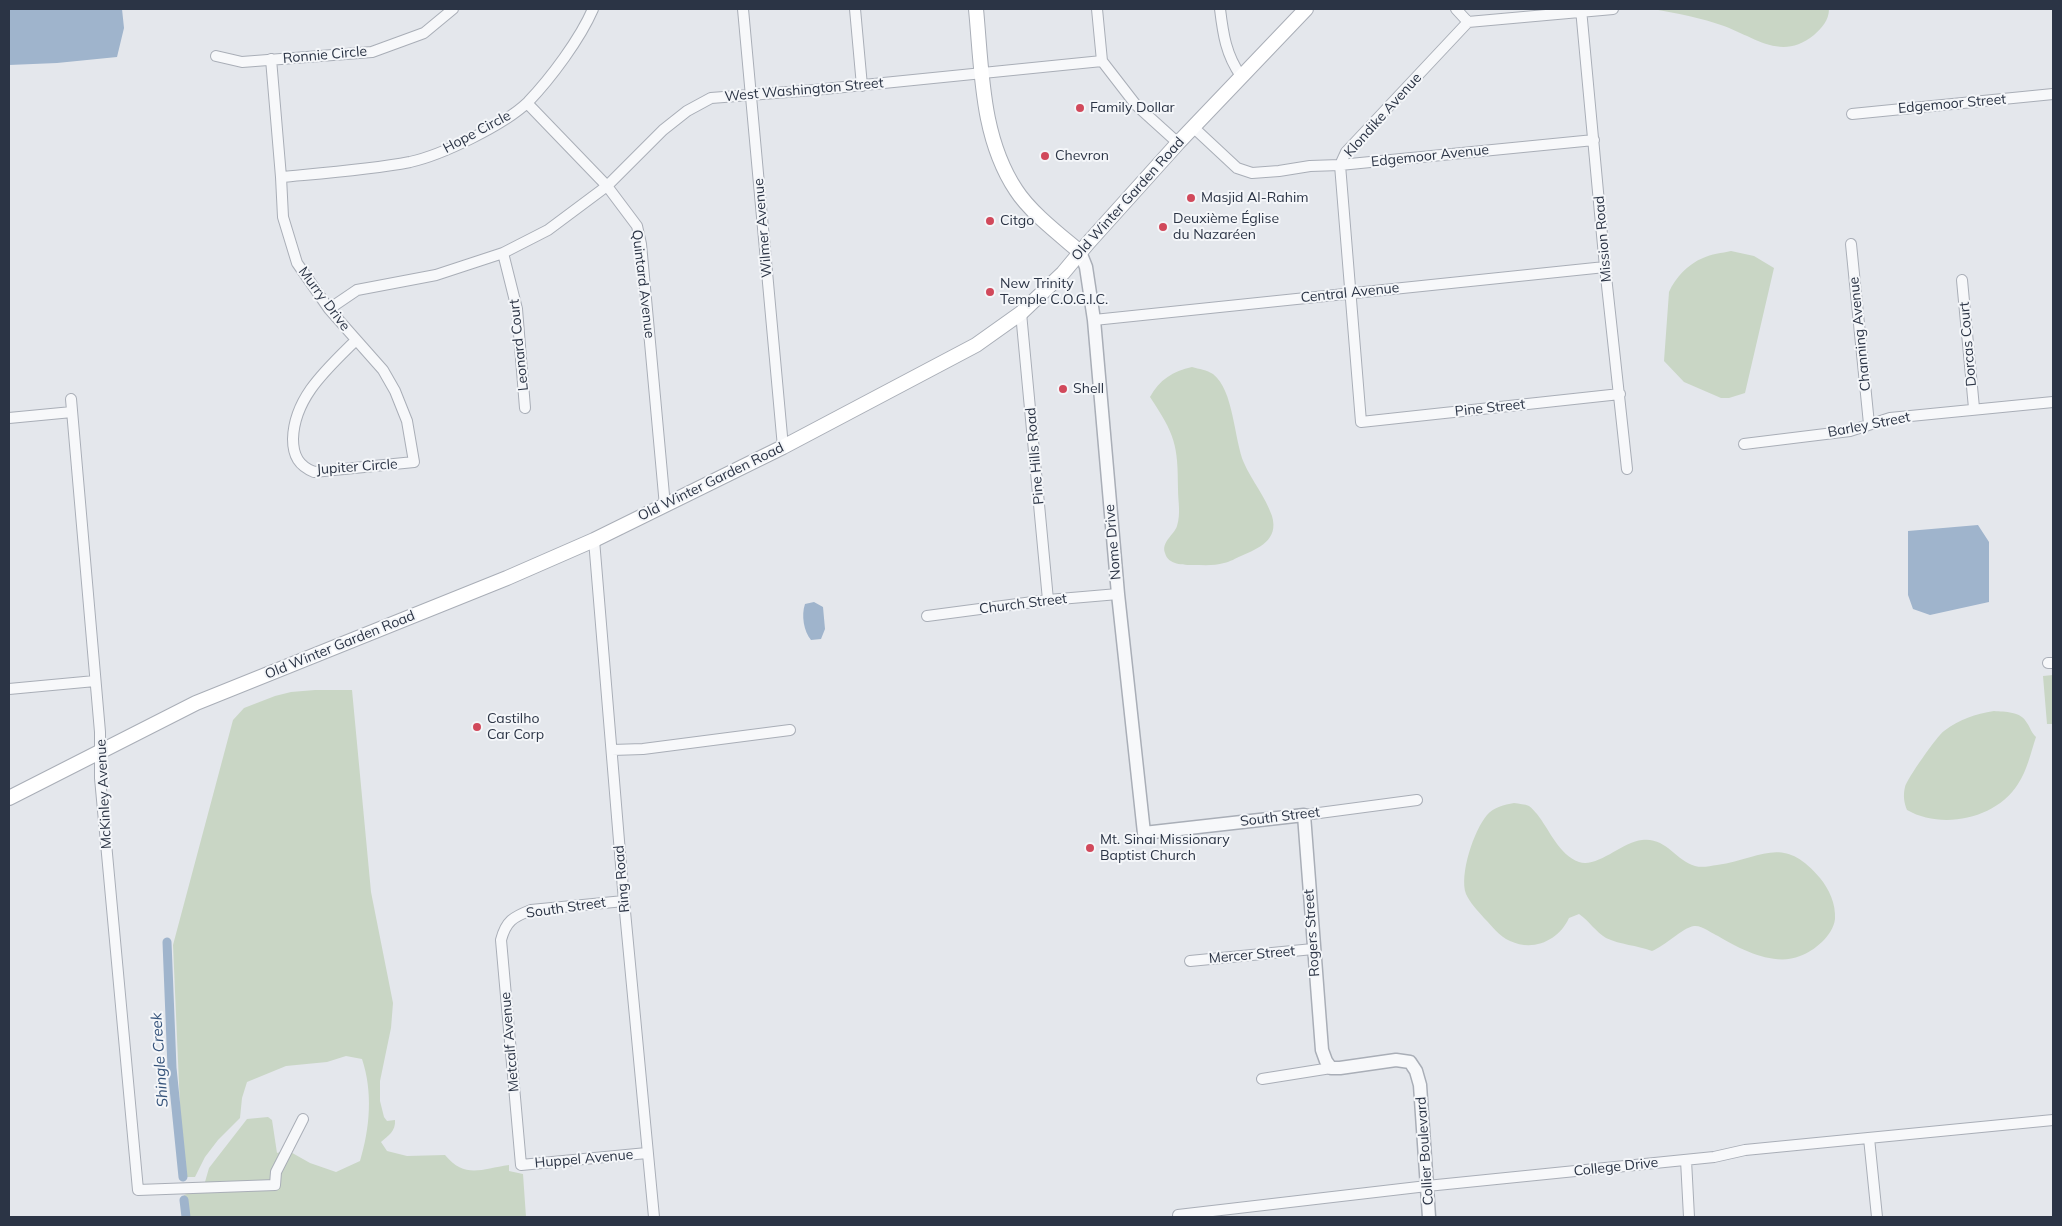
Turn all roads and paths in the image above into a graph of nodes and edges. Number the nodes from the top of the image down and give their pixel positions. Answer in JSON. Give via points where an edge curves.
{"nodes":[{"id":1,"x":453,"y":9,"type":"edge"},
{"id":2,"x":593,"y":9,"type":"edge"},
{"id":3,"x":743,"y":9,"type":"edge"},
{"id":4,"x":855,"y":9,"type":"edge"},
{"id":5,"x":976,"y":9,"type":"edge"},
{"id":6,"x":1097,"y":9,"type":"edge"},
{"id":7,"x":1220,"y":9,"type":"edge"},
{"id":8,"x":1306,"y":9,"type":"edge"},
{"id":9,"x":1456,"y":9,"type":"edge"},
{"id":10,"x":1613,"y":9,"type":"edge"},
{"id":11,"x":1581,"y":10,"type":"edge"},
{"id":12,"x":1468,"y":22,"type":"junction"},
{"id":13,"x":216,"y":56,"type":"dead end"},
{"id":14,"x":271,"y":59,"type":"junction"},
{"id":15,"x":1102,"y":61,"type":"junction"},
{"id":16,"x":982,"y":74,"type":"junction"},
{"id":17,"x":1241,"y":76,"type":"junction"},
{"id":18,"x":862,"y":86,"type":"junction"},
{"id":19,"x":750,"y":94,"type":"junction"},
{"id":20,"x":2053,"y":94,"type":"edge"},
{"id":21,"x":527,"y":103,"type":"junction"},
{"id":22,"x":1852,"y":114,"type":"dead end"},
{"id":23,"x":1193,"y":127,"type":"junction"},
{"id":24,"x":1594,"y":140,"type":"junction"},
{"id":25,"x":1178,"y":143,"type":"junction"},
{"id":26,"x":1340,"y":165,"type":"junction"},
{"id":27,"x":281,"y":177,"type":"junction"},
{"id":28,"x":607,"y":186,"type":"junction"},
{"id":29,"x":1852,"y":244,"type":"dead end"},
{"id":30,"x":1080,"y":252,"type":"junction"},
{"id":31,"x":503,"y":253,"type":"junction"},
{"id":32,"x":1605,"y":267,"type":"junction"},
{"id":33,"x":1962,"y":280,"type":"dead end"},
{"id":34,"x":1350,"y":293,"type":"junction"},
{"id":35,"x":329,"y":309,"type":"junction"},
{"id":36,"x":1021,"y":312,"type":"junction"},
{"id":37,"x":1094,"y":320,"type":"junction"},
{"id":38,"x":356,"y":340,"type":"junction"},
{"id":39,"x":1620,"y":394,"type":"junction"},
{"id":40,"x":71,"y":399,"type":"dead end"},
{"id":41,"x":2053,"y":402,"type":"edge"},
{"id":42,"x":525,"y":408,"type":"dead end"},
{"id":43,"x":1974,"y":408,"type":"junction"},
{"id":44,"x":72,"y":412,"type":"junction"},
{"id":45,"x":9,"y":418,"type":"edge"},
{"id":46,"x":1361,"y":422,"type":"joint"},
{"id":47,"x":1869,"y":424,"type":"junction"},
{"id":48,"x":1744,"y":444,"type":"dead end"},
{"id":49,"x":783,"y":447,"type":"junction"},
{"id":50,"x":414,"y":462,"type":"joint"},
{"id":51,"x":1627,"y":469,"type":"dead end"},
{"id":52,"x":665,"y":506,"type":"junction"},
{"id":53,"x":594,"y":540,"type":"junction"},
{"id":54,"x":1118,"y":594,"type":"junction"},
{"id":55,"x":1048,"y":600,"type":"junction"},
{"id":56,"x":928,"y":616,"type":"dead end"},
{"id":57,"x":95,"y":681,"type":"junction"},
{"id":58,"x":9,"y":689,"type":"edge"},
{"id":59,"x":790,"y":730,"type":"dead end"},
{"id":60,"x":612,"y":750,"type":"junction"},
{"id":61,"x":100,"y":752,"type":"junction"},
{"id":62,"x":9,"y":798,"type":"edge"},
{"id":63,"x":1416,"y":800,"type":"dead end"},
{"id":64,"x":1304,"y":815,"type":"junction"},
{"id":65,"x":1144,"y":833,"type":"joint"},
{"id":66,"x":624,"y":901,"type":"junction"},
{"id":67,"x":510,"y":922,"type":"joint"},
{"id":68,"x":1313,"y":949,"type":"junction"},
{"id":69,"x":1190,"y":961,"type":"dead end"},
{"id":70,"x":1332,"y":1068,"type":"junction"},
{"id":71,"x":1262,"y":1079,"type":"dead end"},
{"id":72,"x":304,"y":1120,"type":"dead end"},
{"id":73,"x":2053,"y":1120,"type":"edge"},
{"id":74,"x":1869,"y":1138,"type":"junction"},
{"id":75,"x":648,"y":1153,"type":"junction"},
{"id":76,"x":1686,"y":1160,"type":"junction"},
{"id":77,"x":521,"y":1165,"type":"joint"},
{"id":78,"x":1427,"y":1186,"type":"junction"},
{"id":79,"x":1178,"y":1215,"type":"dead end"},
{"id":80,"x":654,"y":1217,"type":"edge"},
{"id":81,"x":1430,"y":1217,"type":"edge"},
{"id":82,"x":1689,"y":1217,"type":"edge"},
{"id":83,"x":1877,"y":1217,"type":"edge"}],
"edges":[{"from":1,"to":14,"type":"street","name":"Ronnie Circle","via":[[424,33],[372,52]]},
{"from":2,"to":21,"type":"street","name":"Hope Circle","via":[[584,29]]},
{"from":3,"to":19,"type":"street","name":"Wilmer Avenue"},
{"from":4,"to":18,"type":"street"},
{"from":5,"to":16,"type":"main road"},
{"from":6,"to":15,"type":"street"},
{"from":7,"to":17,"type":"street","via":[[1223,37],[1232,64]]},
{"from":8,"to":17,"type":"main road","name":"Old Winter Garden Road"},
{"from":9,"to":12,"type":"street"},
{"from":10,"to":11,"type":"street"},
{"from":11,"to":12,"type":"street"},
{"from":11,"to":24,"type":"street","name":"Mission Road"},
{"from":12,"to":26,"type":"street","name":"Klondike Avenue","via":[[1346,152]]},
{"from":13,"to":14,"type":"street","name":"Ronnie Circle","via":[[242,62]]},
{"from":14,"to":27,"type":"street","name":"Murry Drive"},
{"from":15,"to":16,"type":"street","name":"West Washington Street"},
{"from":15,"to":25,"type":"street","via":[[1136,105]]},
{"from":16,"to":18,"type":"street","name":"West Washington Street"},
{"from":16,"to":30,"type":"main road","via":[[991,134],[999,158],[1017,192]]},
{"from":17,"to":23,"type":"main road","name":"Old Winter Garden Road"},
{"from":18,"to":19,"type":"street","name":"West Washington Street"},
{"from":19,"to":28,"type":"street","name":"West Washington Street","via":[[711,98],[687,111],[663,130]]},
{"from":19,"to":49,"type":"street","name":"Wilmer Avenue"},
{"from":20,"to":22,"type":"street","name":"Edgemoor Street"},
{"from":21,"to":27,"type":"street","name":"Hope Circle","via":[[494,126],[454,147],[412,162]]},
{"from":21,"to":28,"type":"street","name":"Quintard Avenue"},
{"from":23,"to":25,"type":"main road","name":"Old Winter Garden Road"},
{"from":23,"to":26,"type":"street","name":"Edgemoor Avenue","via":[[1237,168],[1252,173]]},
{"from":24,"to":26,"type":"street","name":"Edgemoor Avenue"},
{"from":24,"to":32,"type":"street","name":"Mission Road"},
{"from":25,"to":30,"type":"main road","name":"Old Winter Garden Road"},
{"from":26,"to":34,"type":"street","name":"Klondike Avenue"},
{"from":27,"to":35,"type":"street","name":"Murry Drive","via":[[282,217],[297,263]]},
{"from":28,"to":31,"type":"street","name":"West Washington Street","via":[[548,230]]},
{"from":28,"to":52,"type":"street","name":"Quintard Avenue","via":[[637,226],[641,244]]},
{"from":29,"to":47,"type":"street","name":"Channing Avenue"},
{"from":30,"to":36,"type":"main road","name":"Old Winter Garden Road","via":[[1063,273]]},
{"from":30,"to":37,"type":"street","name":"Nome Drive","via":[[1086,267]]},
{"from":31,"to":35,"type":"street","name":"West Washington Street","via":[[436,275],[357,290]]},
{"from":31,"to":42,"type":"street","name":"Leonard Court","via":[[518,309]]},
{"from":32,"to":34,"type":"street","name":"Central Avenue"},
{"from":32,"to":39,"type":"street","name":"Mission Road"},
{"from":33,"to":43,"type":"street","name":"Dorcas Court"},
{"from":34,"to":37,"type":"street","name":"Central Avenue"},
{"from":34,"to":46,"type":"street","name":"Klondike Avenue"},
{"from":35,"to":38,"type":"street","name":"Murry Drive"},
{"from":36,"to":49,"type":"main road","name":"Old Winter Garden Road","via":[[976,345]]},
{"from":36,"to":55,"type":"street","name":"Pine Hills Road"},
{"from":37,"to":54,"type":"street","name":"Nome Drive"},
{"from":38,"to":50,"type":"street","name":"Murry Drive","via":[[383,370],[395,391],[407,420]]},
{"from":38,"to":50,"type":"street","name":"Jupiter Circle","via":[[318,378],[301,404],[293,427],[293,448],[299,463],[314,472]]},
{"from":39,"to":46,"type":"street","name":"Pine Street"},
{"from":39,"to":51,"type":"street","name":"Mission Road"},
{"from":40,"to":44,"type":"street","name":"McKinley Avenue"},
{"from":41,"to":43,"type":"street","name":"Barley Street"},
{"from":43,"to":47,"type":"street","name":"Barley Street","via":[[1890,418]]},
{"from":44,"to":45,"type":"street"},
{"from":44,"to":57,"type":"street","name":"McKinley Avenue"},
{"from":47,"to":48,"type":"street","name":"Barley Street","via":[[1850,431]]},
{"from":49,"to":52,"type":"main road","name":"Old Winter Garden Road"},
{"from":52,"to":53,"type":"main road","name":"Old Winter Garden Road"},
{"from":53,"to":60,"type":"street","name":"Ring Road"},
{"from":53,"to":61,"type":"main road","name":"Old Winter Garden Road","via":[[196,703]]},
{"from":54,"to":55,"type":"street","name":"Church Street"},
{"from":54,"to":65,"type":"street","name":"Nome Drive"},
{"from":55,"to":56,"type":"street","name":"Church Street"},
{"from":57,"to":58,"type":"street"},
{"from":57,"to":61,"type":"street","name":"McKinley Avenue"},
{"from":59,"to":60,"type":"street"},
{"from":60,"to":66,"type":"street","name":"Ring Road"},
{"from":61,"to":62,"type":"main road","name":"Old Winter Garden Road"},
{"from":61,"to":72,"type":"street","name":"McKinley Avenue","via":[[138,1190],[275,1185],[276,1172]]},
{"from":63,"to":64,"type":"street","name":"South Street"},
{"from":64,"to":65,"type":"street","name":"South Street"},
{"from":64,"to":68,"type":"street","name":"Rogers Street"},
{"from":66,"to":67,"type":"street","name":"South Street","via":[[531,910]]},
{"from":66,"to":75,"type":"street","name":"Ring Road"},
{"from":67,"to":77,"type":"street","name":"Metcalf Avenue","via":[[504,928],[501,940]]},
{"from":68,"to":69,"type":"street","name":"Mercer Street"},
{"from":68,"to":70,"type":"street","name":"Rogers Street","via":[[1322,1050]]},
{"from":70,"to":71,"type":"street"},
{"from":70,"to":78,"type":"street","name":"Collier Boulevard","via":[[1396,1060],[1410,1062],[1420,1085]]},
{"from":73,"to":74,"type":"street","name":"College Drive"},
{"from":74,"to":76,"type":"street","name":"College Drive","via":[[1745,1150]]},
{"from":74,"to":83,"type":"street"},
{"from":75,"to":77,"type":"street","name":"Huppel Avenue"},
{"from":75,"to":80,"type":"street","name":"Ring Road"},
{"from":76,"to":78,"type":"street","name":"College Drive"},
{"from":76,"to":82,"type":"street"},
{"from":78,"to":79,"type":"street","name":"College Drive"},
{"from":78,"to":81,"type":"street","name":"Collier Boulevard"}]}
